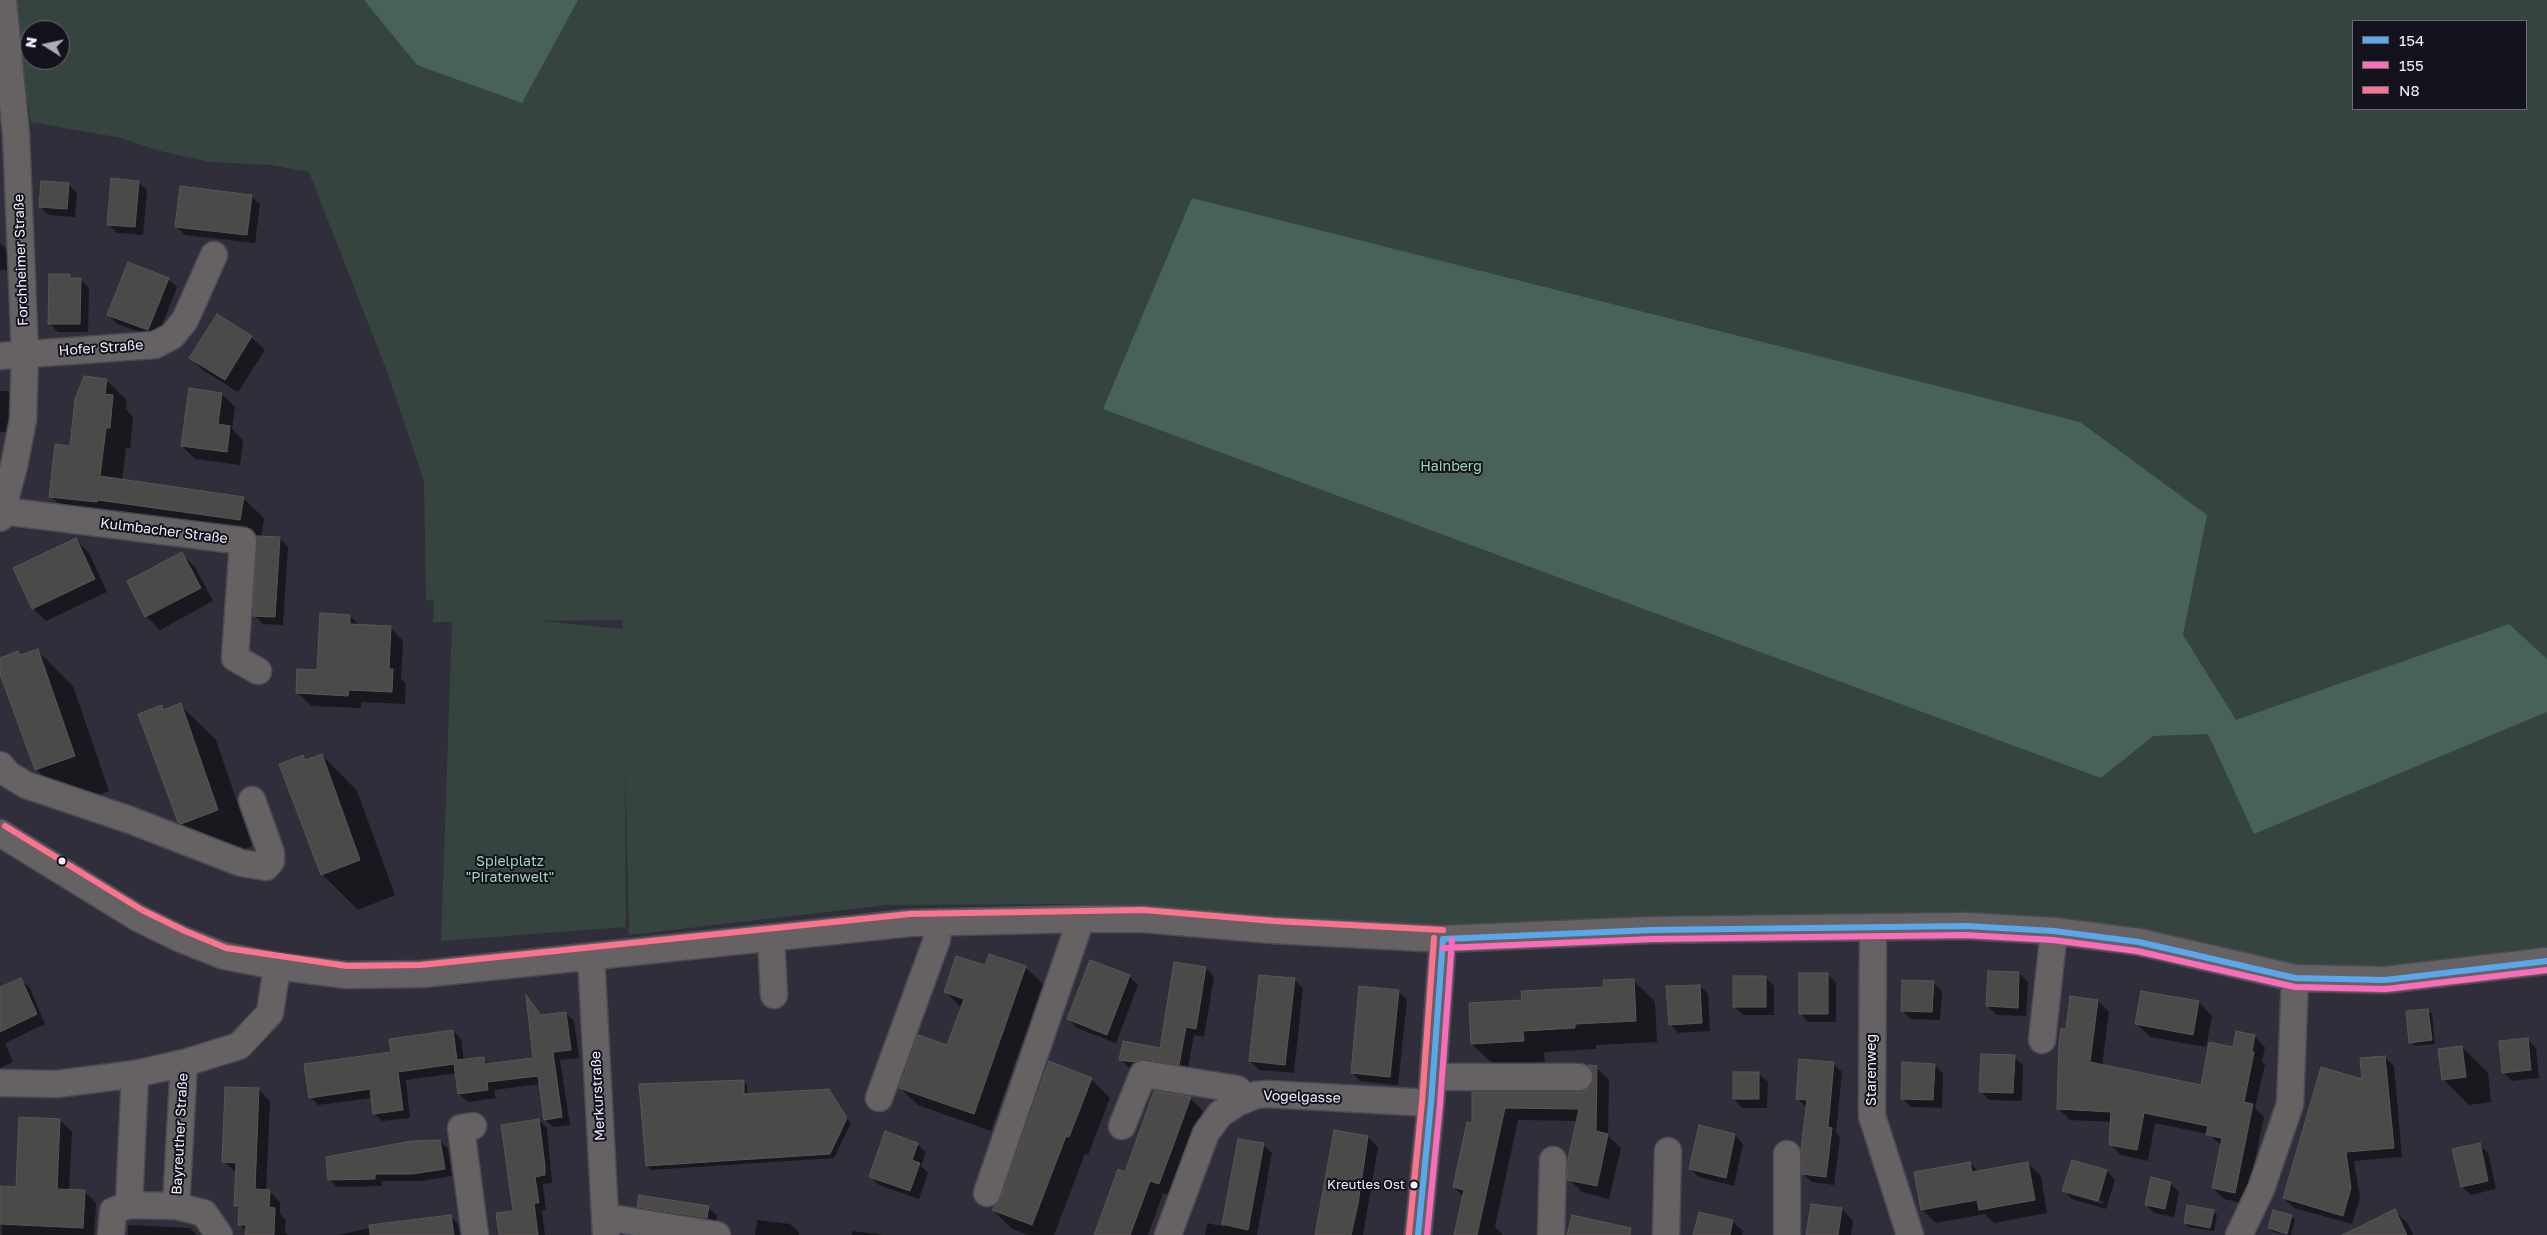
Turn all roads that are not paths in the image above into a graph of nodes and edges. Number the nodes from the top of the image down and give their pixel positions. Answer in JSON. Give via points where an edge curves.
{"nodes":[{"id":1,"x":3,"y":0,"type":"edge"},
{"id":2,"x":8,"y":134,"type":"edge"},
{"id":3,"x":214,"y":255,"type":"dead end"},
{"id":4,"x":12,"y":355,"type":"edge"},
{"id":5,"x":1,"y":514,"type":"edge"},
{"id":6,"x":258,"y":671,"type":"dead end"},
{"id":7,"x":0,"y":765,"type":"edge"},
{"id":8,"x":252,"y":800,"type":"dead end"},
{"id":9,"x":0,"y":833,"type":"edge"},
{"id":10,"x":1081,"y":919,"type":"junction"},
{"id":11,"x":939,"y":922,"type":"junction"},
{"id":12,"x":1873,"y":928,"type":"junction"},
{"id":13,"x":2054,"y":931,"type":"junction"},
{"id":14,"x":771,"y":938,"type":"junction"},
{"id":15,"x":1443,"y":939,"type":"junction"},
{"id":16,"x":591,"y":956,"type":"junction"},
{"id":17,"x":2547,"y":962,"type":"edge"},
{"id":18,"x":277,"y":966,"type":"junction"},
{"id":19,"x":2295,"y":978,"type":"junction"},
{"id":20,"x":774,"y":996,"type":"dead end"},
{"id":21,"x":2042,"y":1040,"type":"dead end"},
{"id":22,"x":184,"y":1063,"type":"junction"},
{"id":23,"x":135,"y":1074,"type":"junction"},
{"id":24,"x":1433,"y":1077,"type":"junction"},
{"id":25,"x":1578,"y":1077,"type":"dead end"},
{"id":26,"x":0,"y":1083,"type":"edge"},
{"id":27,"x":879,"y":1098,"type":"dead end"},
{"id":28,"x":1246,"y":1098,"type":"junction"},
{"id":29,"x":1431,"y":1103,"type":"junction"},
{"id":30,"x":473,"y":1126,"type":"dead end"},
{"id":31,"x":1122,"y":1126,"type":"dead end"},
{"id":32,"x":1668,"y":1151,"type":"dead end"},
{"id":33,"x":1787,"y":1154,"type":"dead end"},
{"id":34,"x":1553,"y":1160,"type":"dead end"},
{"id":35,"x":987,"y":1193,"type":"dead end"},
{"id":36,"x":129,"y":1205,"type":"junction"},
{"id":37,"x":176,"y":1206,"type":"junction"},
{"id":38,"x":606,"y":1226,"type":"edge"},
{"id":39,"x":111,"y":1235,"type":"edge"},
{"id":40,"x":219,"y":1235,"type":"edge"},
{"id":41,"x":475,"y":1235,"type":"edge"},
{"id":42,"x":717,"y":1235,"type":"edge"},
{"id":43,"x":1168,"y":1235,"type":"edge"},
{"id":44,"x":1418,"y":1235,"type":"edge"},
{"id":45,"x":1551,"y":1235,"type":"edge"},
{"id":46,"x":1666,"y":1235,"type":"edge"},
{"id":47,"x":1788,"y":1235,"type":"edge"},
{"id":48,"x":1910,"y":1235,"type":"edge"},
{"id":49,"x":2239,"y":1235,"type":"edge"}],
"edges":[{"from":1,"to":2,"type":"street","name":"Forchheimer Straße"},
{"from":2,"to":4,"type":"street","name":"Forchheimer Straße"},
{"from":3,"to":4,"type":"street","name":"Hofer Straße","via":[[185,320],[172,336],[155,345]]},
{"from":4,"to":5,"type":"street","name":"Forchheimer Straße","via":[[23,420]]},
{"from":5,"to":6,"type":"street","name":"Kulmbacher Straße","via":[[243,541],[235,658]]},
{"from":7,"to":8,"type":"street","via":[[26,785],[242,863],[266,867],[271,861],[271,853]]},
{"from":9,"to":18,"type":"street","via":[[138,918],[173,935],[224,956]]},
{"from":10,"to":11,"type":"street"},
{"from":10,"to":15,"type":"street","via":[[1143,919]]},
{"from":10,"to":35,"type":"street"},
{"from":11,"to":14,"type":"street"},
{"from":11,"to":27,"type":"street","via":[[936,939]]},
{"from":12,"to":13,"type":"street","via":[[1966,926]]},
{"from":12,"to":15,"type":"street","via":[[1652,930]]},
{"from":12,"to":48,"type":"street","name":"Starenweg","via":[[1872,1116]]},
{"from":13,"to":19,"type":"street","via":[[2139,942]]},
{"from":13,"to":21,"type":"street"},
{"from":14,"to":16,"type":"street"},
{"from":14,"to":20,"type":"street"},
{"from":15,"to":24,"type":"street"},
{"from":16,"to":18,"type":"street","via":[[422,974],[346,975]]},
{"from":16,"to":38,"type":"street","name":"Merkurstraße"},
{"from":17,"to":19,"type":"street","via":[[2385,980]]},
{"from":18,"to":22,"type":"street","name":"Bayreuther Straße","via":[[270,1013],[239,1046]]},
{"from":19,"to":49,"type":"street","via":[[2290,1104],[2262,1189]]},
{"from":22,"to":23,"type":"street","name":"Bayreuther Straße"},
{"from":22,"to":37,"type":"street","name":"Bayreuther Straße"},
{"from":23,"to":26,"type":"street","name":"Bayreuther Straße","via":[[57,1084]]},
{"from":23,"to":36,"type":"street"},
{"from":24,"to":25,"type":"street"},
{"from":24,"to":29,"type":"street"},
{"from":28,"to":29,"type":"street","name":"Vogelgasse","via":[[1267,1094]]},
{"from":28,"to":31,"type":"street","via":[[1237,1090],[1143,1074]]},
{"from":28,"to":43,"type":"street","name":"Vogelgasse","via":[[1220,1114],[1206,1133]]},
{"from":29,"to":44,"type":"street"},
{"from":30,"to":41,"type":"street","via":[[460,1128]]},
{"from":32,"to":46,"type":"street"},
{"from":33,"to":47,"type":"street"},
{"from":34,"to":45,"type":"street"},
{"from":36,"to":37,"type":"street","name":"Bayreuther Straße"},
{"from":36,"to":39,"type":"street","via":[[113,1212]]},
{"from":37,"to":40,"type":"street","name":"Bayreuther Straße","via":[[204,1213]]},
{"from":38,"to":42,"type":"street"}]}
